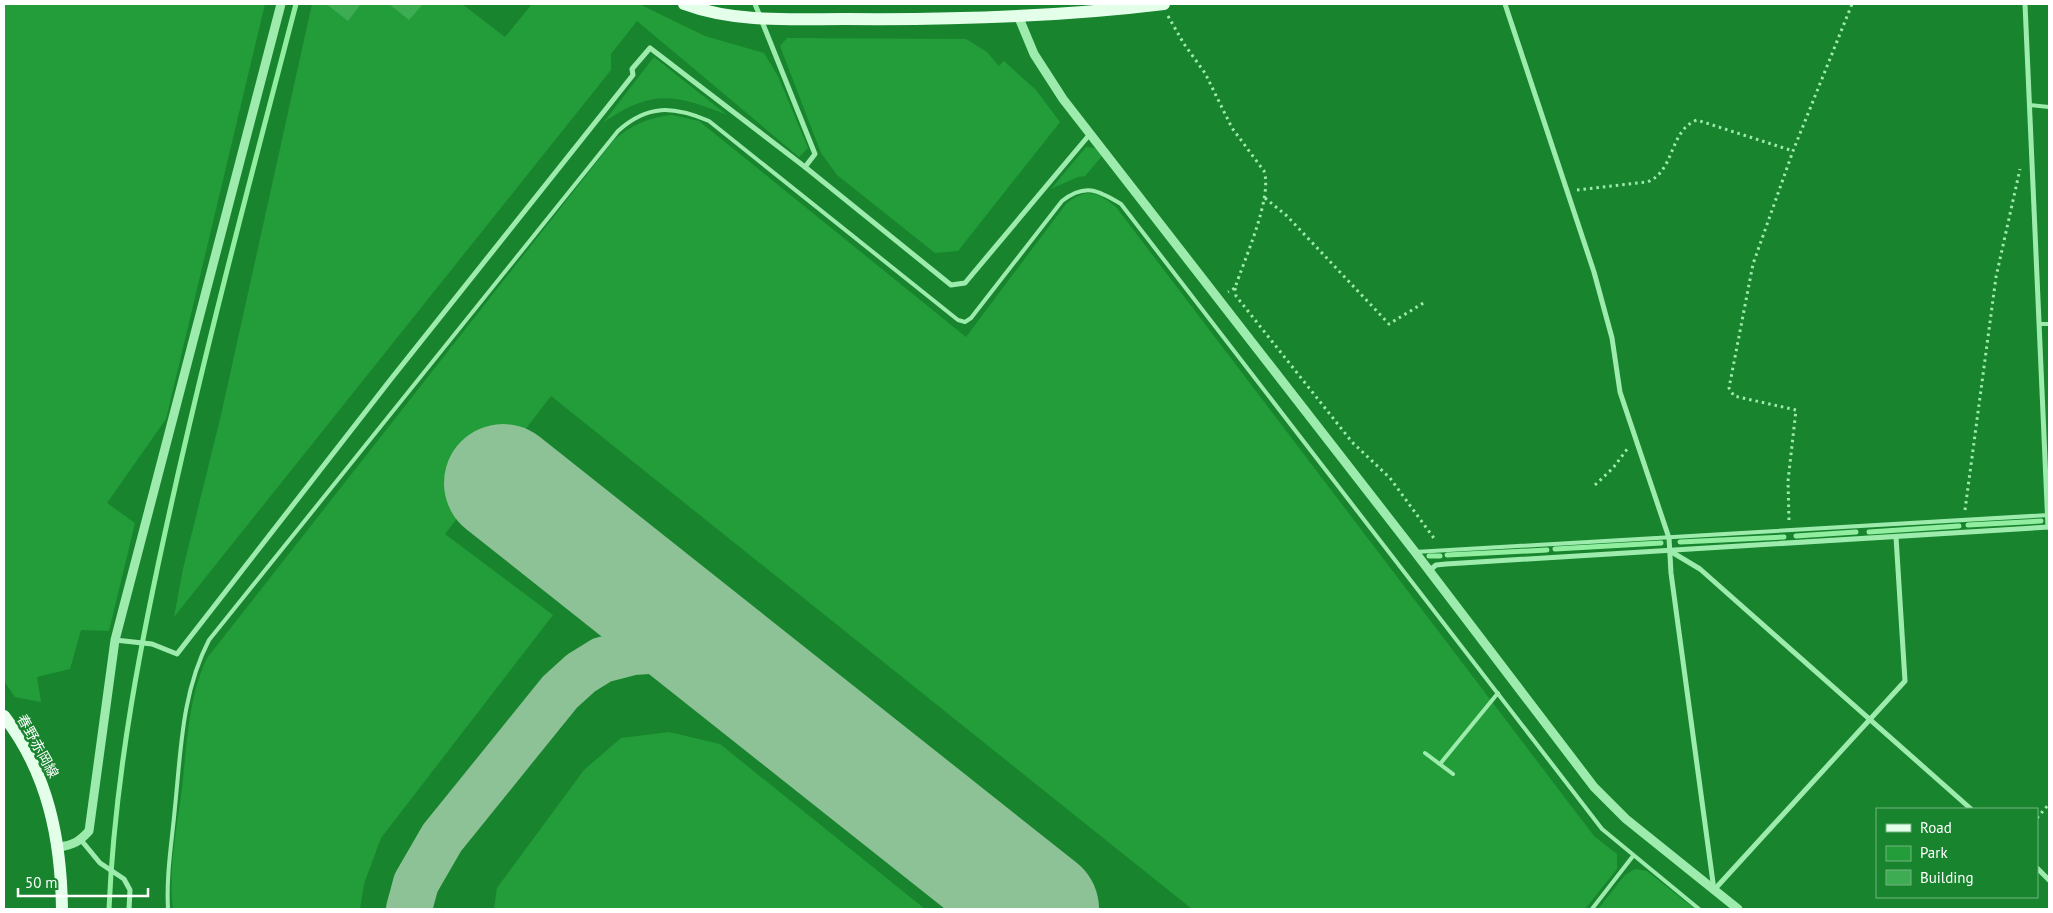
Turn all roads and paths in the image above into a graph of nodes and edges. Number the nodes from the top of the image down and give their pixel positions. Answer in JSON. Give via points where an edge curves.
{"nodes":[{"id":1,"x":281,"y":4,"type":"edge"},
{"id":2,"x":684,"y":4,"type":"edge"},
{"id":3,"x":755,"y":4,"type":"edge"},
{"id":4,"x":1164,"y":4,"type":"edge"},
{"id":5,"x":1505,"y":4,"type":"edge"},
{"id":6,"x":1852,"y":4,"type":"edge"},
{"id":7,"x":2025,"y":4,"type":"edge"},
{"id":8,"x":1019,"y":18,"type":"junction"},
{"id":9,"x":761,"y":19,"type":"junction"},
{"id":10,"x":2029,"y":105,"type":"junction"},
{"id":11,"x":2049,"y":107,"type":"edge"},
{"id":12,"x":1091,"y":133,"type":"junction"},
{"id":13,"x":1793,"y":151,"type":"junction"},
{"id":14,"x":2021,"y":162,"type":"dead end"},
{"id":15,"x":805,"y":167,"type":"junction"},
{"id":16,"x":1567,"y":191,"type":"junction"},
{"id":17,"x":1265,"y":198,"type":"junction"},
{"id":18,"x":1235,"y":288,"type":"junction"},
{"id":19,"x":1218,"y":297,"type":"junction"},
{"id":20,"x":1425,"y":302,"type":"dead end"},
{"id":21,"x":2039,"y":324,"type":"junction"},
{"id":22,"x":2049,"y":324,"type":"edge"},
{"id":23,"x":1635,"y":438,"type":"junction"},
{"id":24,"x":1595,"y":484,"type":"dead end"},
{"id":25,"x":2049,"y":515,"type":"edge"},
{"id":26,"x":1964,"y":521,"type":"junction"},
{"id":27,"x":2049,"y":527,"type":"edge"},
{"id":28,"x":1789,"y":531,"type":"junction"},
{"id":29,"x":1896,"y":537,"type":"junction"},
{"id":30,"x":1669,"y":538,"type":"junction"},
{"id":31,"x":1442,"y":550,"type":"junction"},
{"id":32,"x":1670,"y":551,"type":"junction"},
{"id":33,"x":1416,"y":552,"type":"junction"},
{"id":34,"x":1430,"y":571,"type":"junction"},
{"id":35,"x":115,"y":640,"type":"junction"},
{"id":36,"x":1498,"y":693,"type":"junction"},
{"id":37,"x":4,"y":716,"type":"edge"},
{"id":38,"x":1869,"y":719,"type":"junction"},
{"id":39,"x":1425,"y":753,"type":"dead end"},
{"id":40,"x":1440,"y":764,"type":"junction"},
{"id":41,"x":1453,"y":774,"type":"dead end"},
{"id":42,"x":2049,"y":804,"type":"edge"},
{"id":43,"x":1970,"y":808,"type":"edge"},
{"id":44,"x":2038,"y":817,"type":"edge"},
{"id":45,"x":81,"y":840,"type":"junction"},
{"id":46,"x":59,"y":847,"type":"junction"},
{"id":47,"x":1633,"y":856,"type":"junction"},
{"id":48,"x":2038,"y":869,"type":"edge"},
{"id":49,"x":2049,"y":880,"type":"edge"},
{"id":50,"x":1714,"y":890,"type":"junction"},
{"id":51,"x":62,"y":909,"type":"edge"},
{"id":52,"x":129,"y":909,"type":"edge"},
{"id":53,"x":168,"y":909,"type":"edge"},
{"id":54,"x":1592,"y":909,"type":"edge"},
{"id":55,"x":1700,"y":909,"type":"edge"},
{"id":56,"x":1738,"y":909,"type":"edge"}],
"edges":[{"from":1,"to":35,"type":"street"},
{"from":2,"to":9,"type":"main road","via":[[721,15]]},
{"from":3,"to":9,"type":"street"},
{"from":4,"to":8,"type":"main road"},
{"from":4,"to":17,"type":"path","via":[[1232,128],[1264,171]]},
{"from":5,"to":16,"type":"street"},
{"from":6,"to":13,"type":"path"},
{"from":7,"to":10,"type":"street"},
{"from":8,"to":9,"type":"main road"},
{"from":8,"to":12,"type":"street","via":[[1034,54],[1063,99]]},
{"from":9,"to":15,"type":"street","via":[[815,154]]},
{"from":10,"to":11,"type":"lane"},
{"from":10,"to":21,"type":"street"},
{"from":12,"to":15,"type":"street","via":[[965,283],[951,285]]},
{"from":12,"to":19,"type":"street"},
{"from":13,"to":16,"type":"path","via":[[1697,120],[1680,135],[1657,179]]},
{"from":13,"to":28,"type":"path","via":[[1753,264],[1729,388],[1734,396],[1796,410],[1788,481]]},
{"from":14,"to":26,"type":"path","via":[[1996,277]]},
{"from":15,"to":35,"type":"street","via":[[650,48],[632,69],[633,75],[384,387],[177,654],[152,644]]},
{"from":16,"to":23,"type":"street","via":[[1602,300],[1612,338],[1620,392]]},
{"from":17,"to":18,"type":"path"},
{"from":17,"to":20,"type":"path","via":[[1288,216],[1389,324]]},
{"from":18,"to":19,"type":"path"},
{"from":18,"to":31,"type":"path","via":[[1242,304],[1352,442],[1390,478]]},
{"from":19,"to":33,"type":"street"},
{"from":21,"to":22,"type":"lane"},
{"from":21,"to":25,"type":"street"},
{"from":23,"to":24,"type":"path","via":[[1614,468]]},
{"from":23,"to":30,"type":"street"},
{"from":25,"to":26,"type":"lane"},
{"from":25,"to":27,"type":"street"},
{"from":26,"to":28,"type":"lane"},
{"from":27,"to":29,"type":"street"},
{"from":28,"to":30,"type":"lane"},
{"from":29,"to":32,"type":"street"},
{"from":29,"to":38,"type":"street","via":[[1905,681]]},
{"from":30,"to":31,"type":"lane"},
{"from":30,"to":32,"type":"street"},
{"from":31,"to":33,"type":"lane"},
{"from":32,"to":34,"type":"street","via":[[1446,564]]},
{"from":32,"to":38,"type":"street","via":[[1700,569]]},
{"from":32,"to":50,"type":"street"},
{"from":33,"to":34,"type":"street"},
{"from":34,"to":50,"type":"street","via":[[1594,787],[1626,819]]},
{"from":35,"to":45,"type":"street","via":[[89,831]]},
{"from":36,"to":40,"type":"lane"},
{"from":36,"to":47,"type":"lane","via":[[1602,829]]},
{"from":36,"to":53,"type":"lane","via":[[1122,204],[1103,193],[1089,190],[1074,192],[1062,201],[965,322],[958,320],[709,121],[681,110],[658,110],[636,118],[618,132],[209,640],[194,673],[185,710],[168,879]]},
{"from":37,"to":46,"type":"main road","name":"春野赤岡線","via":[[46,792]]},
{"from":38,"to":43,"type":"street"},
{"from":38,"to":50,"type":"street"},
{"from":39,"to":40,"type":"lane"},
{"from":40,"to":41,"type":"lane"},
{"from":42,"to":44,"type":"path"},
{"from":45,"to":46,"type":"street"},
{"from":45,"to":52,"type":"street","via":[[100,863],[124,879],[130,890]]},
{"from":46,"to":51,"type":"main road","name":"春野赤岡線"},
{"from":47,"to":54,"type":"lane"},
{"from":47,"to":55,"type":"lane"},
{"from":48,"to":49,"type":"street"},
{"from":50,"to":56,"type":"street"}]}
